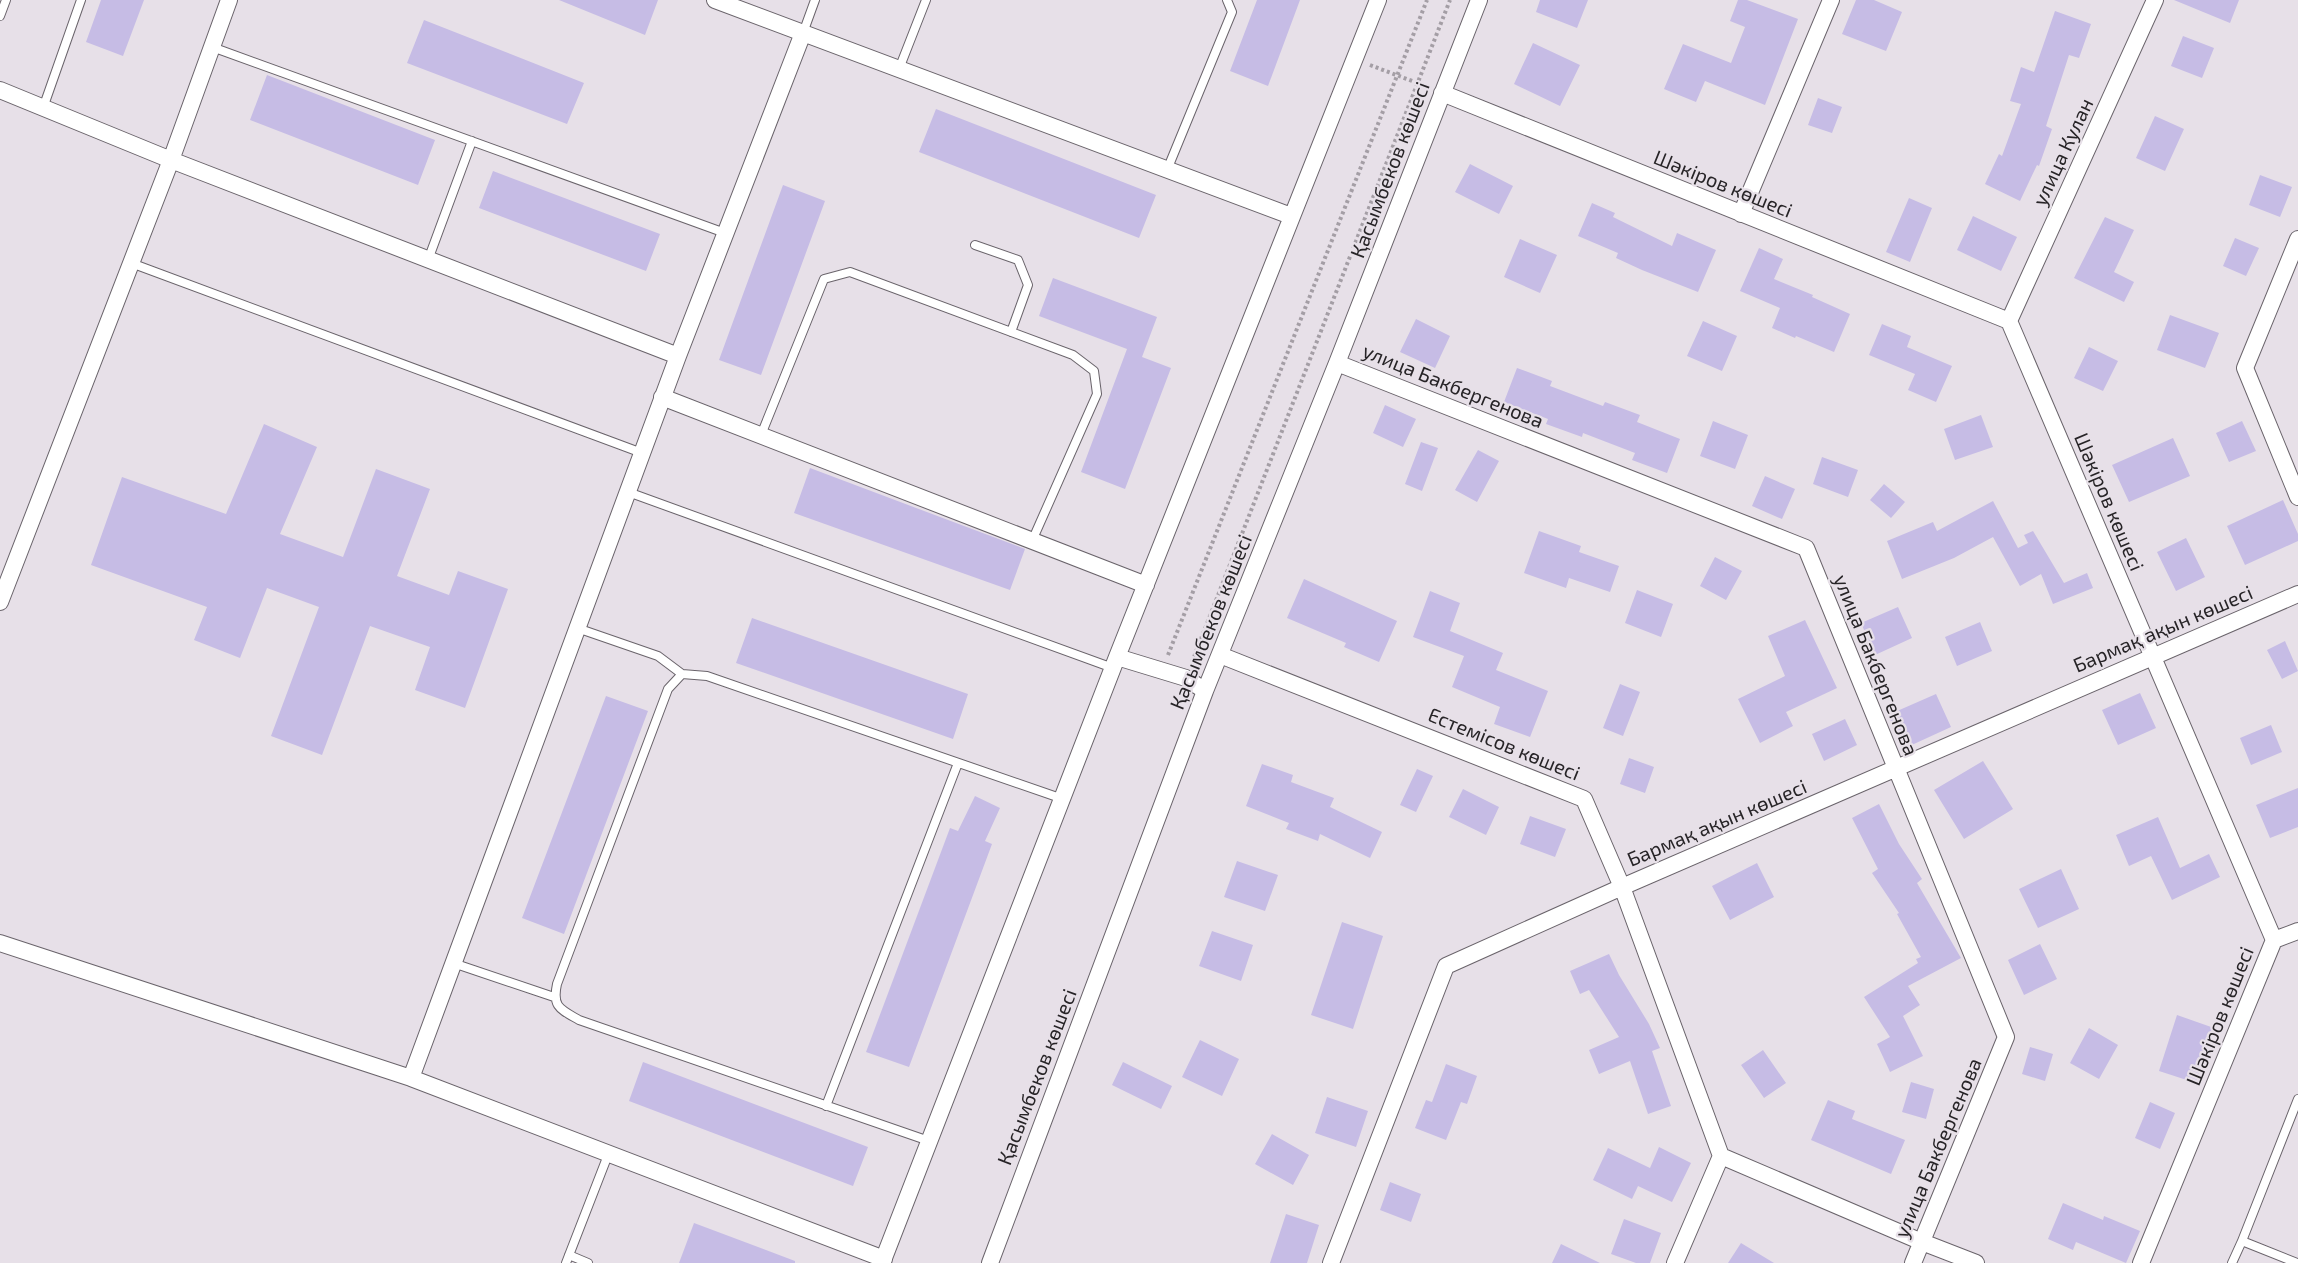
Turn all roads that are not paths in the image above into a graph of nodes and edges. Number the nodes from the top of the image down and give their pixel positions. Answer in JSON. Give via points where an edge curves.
{"nodes":[{"id":1,"x":6,"y":0,"type":"edge"},
{"id":2,"x":81,"y":0,"type":"edge"},
{"id":3,"x":230,"y":0,"type":"edge"},
{"id":4,"x":715,"y":0,"type":"edge"},
{"id":5,"x":815,"y":0,"type":"edge"},
{"id":6,"x":926,"y":0,"type":"edge"},
{"id":7,"x":1227,"y":0,"type":"edge"},
{"id":8,"x":1378,"y":0,"type":"edge"},
{"id":9,"x":1479,"y":0,"type":"edge"},
{"id":10,"x":1831,"y":0,"type":"edge"},
{"id":11,"x":2155,"y":0,"type":"edge"},
{"id":12,"x":0,"y":16,"type":"edge"},
{"id":13,"x":803,"y":33,"type":"junction"},
{"id":14,"x":212,"y":47,"type":"junction"},
{"id":15,"x":899,"y":69,"type":"junction"},
{"id":16,"x":0,"y":90,"type":"edge"},
{"id":17,"x":1442,"y":93,"type":"junction"},
{"id":18,"x":43,"y":108,"type":"junction"},
{"id":19,"x":472,"y":141,"type":"junction"},
{"id":20,"x":171,"y":160,"type":"junction"},
{"id":21,"x":1167,"y":170,"type":"junction"},
{"id":22,"x":1741,"y":214,"type":"junction"},
{"id":23,"x":1291,"y":216,"type":"junction"},
{"id":24,"x":725,"y":233,"type":"junction"},
{"id":25,"x":2298,"y":239,"type":"edge"},
{"id":26,"x":975,"y":245,"type":"dead end"},
{"id":27,"x":428,"y":260,"type":"junction"},
{"id":28,"x":131,"y":263,"type":"junction"},
{"id":29,"x":2009,"y":321,"type":"junction"},
{"id":30,"x":1011,"y":332,"type":"junction"},
{"id":31,"x":678,"y":356,"type":"junction"},
{"id":32,"x":1337,"y":363,"type":"junction"},
{"id":33,"x":662,"y":397,"type":"junction"},
{"id":34,"x":761,"y":435,"type":"junction"},
{"id":35,"x":642,"y":453,"type":"junction"},
{"id":36,"x":628,"y":492,"type":"junction"},
{"id":37,"x":2298,"y":496,"type":"edge"},
{"id":38,"x":1032,"y":541,"type":"junction"},
{"id":39,"x":1146,"y":585,"type":"junction"},
{"id":40,"x":2298,"y":594,"type":"edge"},
{"id":41,"x":0,"y":602,"type":"edge"},
{"id":42,"x":578,"y":628,"type":"junction"},
{"id":43,"x":1220,"y":655,"type":"junction"},
{"id":44,"x":2153,"y":657,"type":"junction"},
{"id":45,"x":1115,"y":662,"type":"junction"},
{"id":46,"x":682,"y":674,"type":"junction"},
{"id":47,"x":1205,"y":691,"type":"junction"},
{"id":48,"x":958,"y":763,"type":"junction"},
{"id":49,"x":1896,"y":768,"type":"junction"},
{"id":50,"x":1063,"y":799,"type":"junction"},
{"id":51,"x":1622,"y":887,"type":"junction"},
{"id":52,"x":2298,"y":931,"type":"edge"},
{"id":53,"x":2274,"y":940,"type":"junction"},
{"id":54,"x":0,"y":943,"type":"edge"},
{"id":55,"x":453,"y":963,"type":"junction"},
{"id":56,"x":554,"y":997,"type":"junction"},
{"id":57,"x":411,"y":1078,"type":"junction"},
{"id":58,"x":2298,"y":1099,"type":"edge"},
{"id":59,"x":826,"y":1106,"type":"junction"},
{"id":60,"x":929,"y":1141,"type":"junction"},
{"id":61,"x":608,"y":1155,"type":"junction"},
{"id":62,"x":1720,"y":1156,"type":"junction"},
{"id":63,"x":2242,"y":1240,"type":"junction"},
{"id":64,"x":1922,"y":1242,"type":"junction"},
{"id":65,"x":568,"y":1259,"type":"edge"},
{"id":66,"x":883,"y":1261,"type":"edge"},
{"id":67,"x":588,"y":1263,"type":"edge"},
{"id":68,"x":990,"y":1263,"type":"edge"},
{"id":69,"x":1332,"y":1263,"type":"edge"},
{"id":70,"x":1675,"y":1263,"type":"edge"},
{"id":71,"x":1913,"y":1263,"type":"edge"},
{"id":72,"x":1976,"y":1263,"type":"edge"},
{"id":73,"x":2141,"y":1263,"type":"edge"},
{"id":74,"x":2232,"y":1263,"type":"edge"},
{"id":75,"x":2297,"y":1263,"type":"edge"}],
"edges":[{"from":1,"to":12,"type":"lane"},
{"from":2,"to":18,"type":"lane"},
{"from":3,"to":14,"type":"street"},
{"from":4,"to":13,"type":"street"},
{"from":5,"to":13,"type":"lane"},
{"from":6,"to":15,"type":"lane"},
{"from":7,"to":21,"type":"lane","via":[[1232,12]]},
{"from":8,"to":23,"type":"street"},
{"from":9,"to":17,"type":"street","name":"Қасымбеков көшесі"},
{"from":10,"to":22,"type":"street"},
{"from":11,"to":29,"type":"street","name":"улица Кулан"},
{"from":13,"to":15,"type":"street"},
{"from":13,"to":24,"type":"street"},
{"from":14,"to":19,"type":"lane"},
{"from":14,"to":20,"type":"street"},
{"from":15,"to":21,"type":"street"},
{"from":16,"to":18,"type":"street"},
{"from":17,"to":22,"type":"street","name":"Шәкіров көшесі"},
{"from":17,"to":32,"type":"street","name":"Қасымбеков көшесі"},
{"from":18,"to":20,"type":"street"},
{"from":19,"to":24,"type":"lane"},
{"from":19,"to":27,"type":"lane"},
{"from":20,"to":27,"type":"street"},
{"from":20,"to":28,"type":"street"},
{"from":21,"to":23,"type":"street"},
{"from":22,"to":29,"type":"street","name":"Шәкіров көшесі"},
{"from":23,"to":39,"type":"street"},
{"from":24,"to":31,"type":"street"},
{"from":25,"to":37,"type":"street","via":[[2245,368]]},
{"from":26,"to":30,"type":"lane","via":[[1018,260],[1025,274],[1028,285]]},
{"from":27,"to":31,"type":"street"},
{"from":28,"to":35,"type":"lane"},
{"from":28,"to":41,"type":"street"},
{"from":29,"to":44,"type":"street","name":"Шәкіров көшесі"},
{"from":30,"to":34,"type":"lane","via":[[850,273],[825,279]]},
{"from":30,"to":38,"type":"lane","via":[[1072,355],[1094,371],[1097,394]]},
{"from":31,"to":33,"type":"street"},
{"from":32,"to":43,"type":"street","name":"Қасымбеков көшесі"},
{"from":32,"to":49,"type":"street","name":"улица Бакбергенова","via":[[1806,548]]},
{"from":33,"to":34,"type":"street"},
{"from":33,"to":35,"type":"street"},
{"from":34,"to":38,"type":"street"},
{"from":35,"to":36,"type":"street"},
{"from":36,"to":42,"type":"street"},
{"from":36,"to":45,"type":"lane"},
{"from":38,"to":39,"type":"street"},
{"from":39,"to":45,"type":"street"},
{"from":40,"to":44,"type":"street","name":"Бармақ ақын көшесі"},
{"from":42,"to":46,"type":"lane","via":[[658,656]]},
{"from":42,"to":55,"type":"street"},
{"from":43,"to":47,"type":"street","name":"Қасымбеков көшесі"},
{"from":43,"to":51,"type":"street","name":"Естемісов көшесі","via":[[1584,799]]},
{"from":44,"to":49,"type":"street","name":"Бармақ ақын көшесі"},
{"from":44,"to":53,"type":"street","name":"Шәкіров көшесі"},
{"from":45,"to":47,"type":"street","via":[[1186,678]]},
{"from":45,"to":50,"type":"street"},
{"from":46,"to":48,"type":"lane","via":[[707,676]]},
{"from":46,"to":56,"type":"lane","via":[[668,689]]},
{"from":47,"to":68,"type":"street","name":"Қасымбеков көшесі"},
{"from":48,"to":50,"type":"lane"},
{"from":48,"to":59,"type":"lane"},
{"from":49,"to":51,"type":"street","name":"Бармақ ақын көшесі"},
{"from":49,"to":64,"type":"street","name":"улица Бакбергенова","via":[[2006,1037]]},
{"from":50,"to":60,"type":"street"},
{"from":51,"to":62,"type":"street","name":"Естемісов көшесі"},
{"from":51,"to":69,"type":"street","name":"Бармақ ақын көшесі","via":[[1446,966]]},
{"from":52,"to":53,"type":"street"},
{"from":53,"to":73,"type":"street","name":"Шәкіров көшесі"},
{"from":54,"to":57,"type":"street"},
{"from":55,"to":56,"type":"lane"},
{"from":55,"to":57,"type":"street"},
{"from":56,"to":59,"type":"lane","via":[[559,1009],[579,1020]]},
{"from":57,"to":61,"type":"street"},
{"from":58,"to":63,"type":"lane"},
{"from":59,"to":60,"type":"lane"},
{"from":60,"to":66,"type":"street"},
{"from":61,"to":65,"type":"lane"},
{"from":61,"to":66,"type":"street"},
{"from":62,"to":64,"type":"street"},
{"from":62,"to":70,"type":"street"},
{"from":63,"to":74,"type":"lane"},
{"from":63,"to":75,"type":"lane"},
{"from":64,"to":71,"type":"street","name":"улица Бакбергенова"},
{"from":64,"to":72,"type":"street"},
{"from":65,"to":67,"type":"lane"}]}
